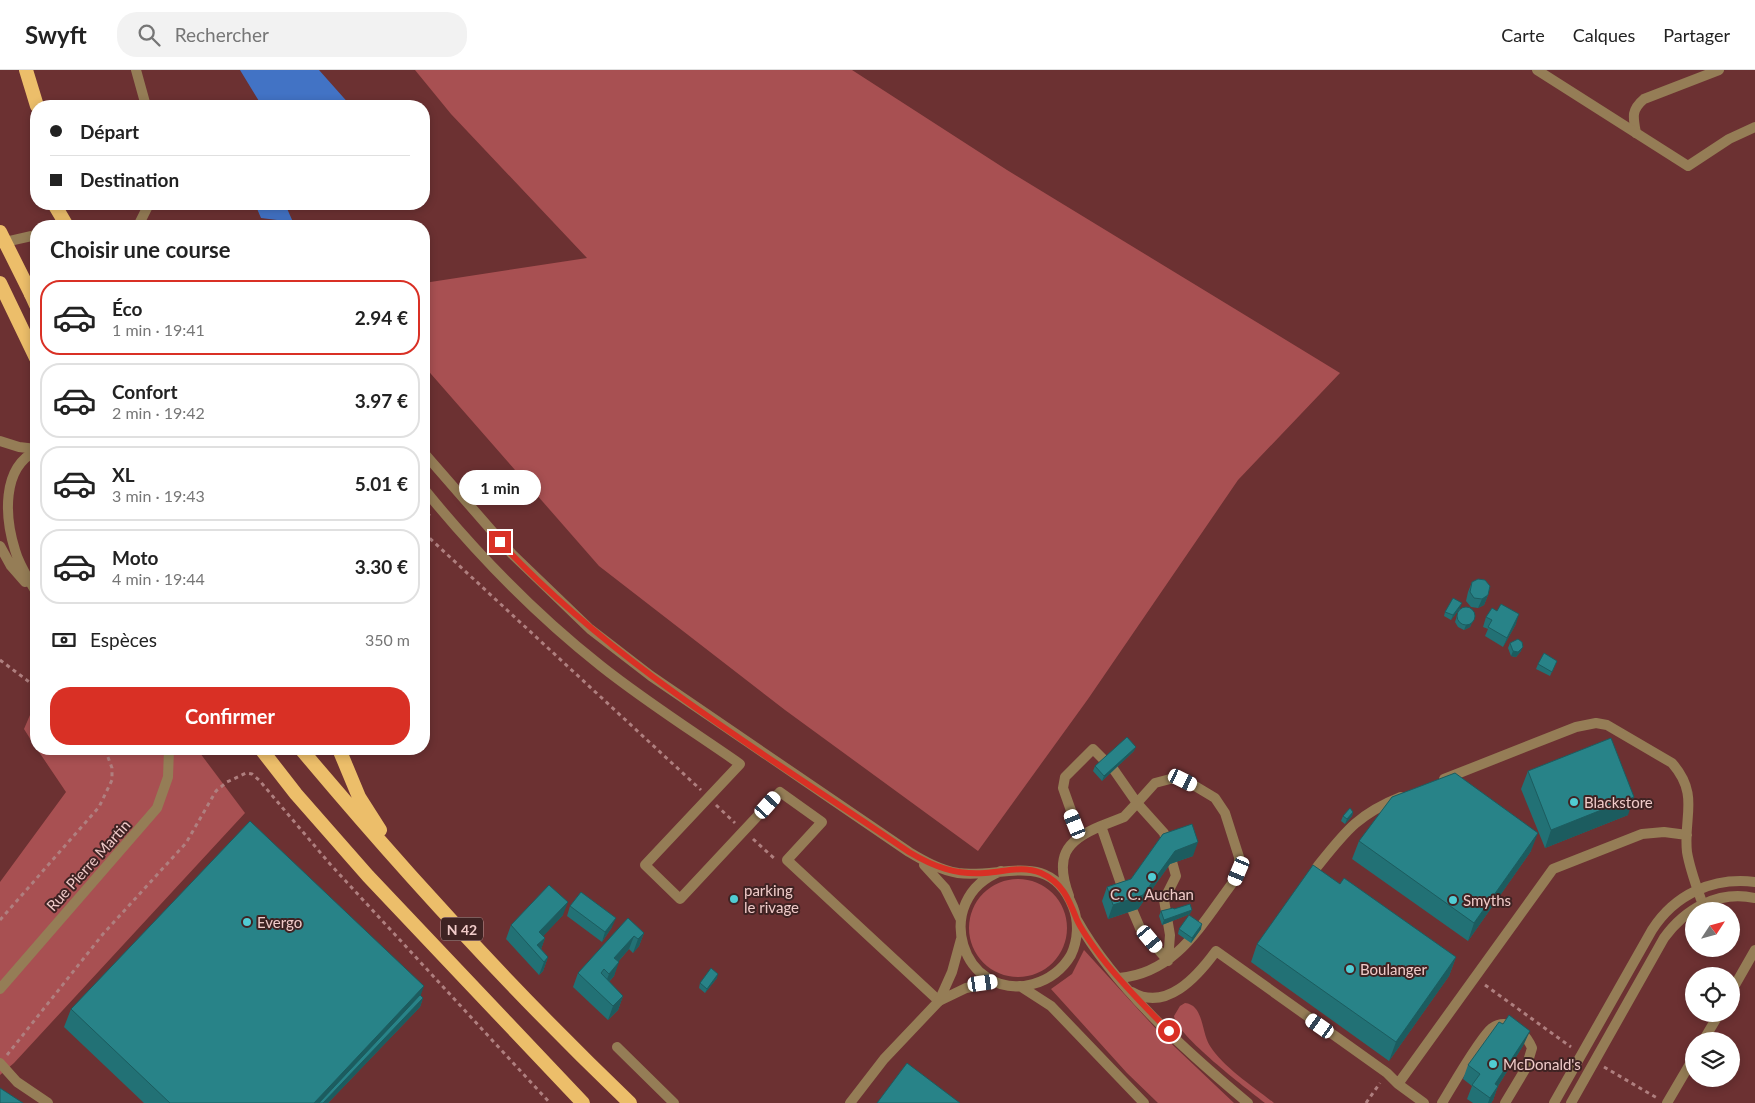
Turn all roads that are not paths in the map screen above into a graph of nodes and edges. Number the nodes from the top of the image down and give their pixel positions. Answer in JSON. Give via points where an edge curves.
{"nodes":[{"id":1,"x":26,"y":70,"type":"edge"},
{"id":2,"x":136,"y":70,"type":"edge"},
{"id":3,"x":1537,"y":70,"type":"edge"},
{"id":4,"x":1719,"y":70,"type":"edge"},
{"id":5,"x":35,"y":100,"type":"edge"},
{"id":6,"x":144,"y":100,"type":"edge"},
{"id":7,"x":1755,"y":127,"type":"edge"},
{"id":8,"x":1636,"y":133,"type":"junction"},
{"id":9,"x":0,"y":232,"type":"edge"},
{"id":10,"x":30,"y":236,"type":"edge"},
{"id":11,"x":0,"y":243,"type":"edge"},
{"id":12,"x":0,"y":283,"type":"edge"},
{"id":13,"x":30,"y":292,"type":"edge"},
{"id":14,"x":30,"y":346,"type":"edge"},
{"id":15,"x":0,"y":441,"type":"edge"},
{"id":16,"x":30,"y":449,"type":"edge"},
{"id":17,"x":30,"y":455,"type":"edge"},
{"id":18,"x":430,"y":460,"type":"edge"},
{"id":19,"x":430,"y":496,"type":"edge"},
{"id":20,"x":0,"y":546,"type":"edge"},
{"id":21,"x":30,"y":580,"type":"edge"},
{"id":22,"x":30,"y":586,"type":"edge"},
{"id":23,"x":169,"y":755,"type":"edge"},
{"id":24,"x":266,"y":755,"type":"edge"},
{"id":25,"x":306,"y":755,"type":"edge"},
{"id":26,"x":342,"y":755,"type":"edge"},
{"id":27,"x":1430,"y":785,"type":"edge"},
{"id":28,"x":1413,"y":792,"type":"edge"},
{"id":29,"x":1136,"y":803,"type":"junction"},
{"id":30,"x":1101,"y":826,"type":"junction"},
{"id":31,"x":1080,"y":836,"type":"junction"},
{"id":32,"x":1687,"y":836,"type":"junction"},
{"id":33,"x":909,"y":852,"type":"junction"},
{"id":34,"x":1317,"y":867,"type":"edge"},
{"id":35,"x":1000,"y":871,"type":"junction"},
{"id":36,"x":1755,"y":882,"type":"edge"},
{"id":37,"x":1698,"y":889,"type":"junction"},
{"id":38,"x":425,"y":890,"type":"junction"},
{"id":39,"x":1070,"y":898,"type":"junction"},
{"id":40,"x":1755,"y":898,"type":"edge"},
{"id":41,"x":1702,"y":902,"type":"edge"},
{"id":42,"x":1710,"y":902,"type":"edge"},
{"id":43,"x":1685,"y":916,"type":"edge"},
{"id":44,"x":960,"y":919,"type":"junction"},
{"id":45,"x":1077,"y":919,"type":"junction"},
{"id":46,"x":961,"y":939,"type":"junction"},
{"id":47,"x":1755,"y":950,"type":"edge"},
{"id":48,"x":1168,"y":962,"type":"junction"},
{"id":49,"x":1740,"y":976,"type":"edge"},
{"id":50,"x":1119,"y":978,"type":"junction"},
{"id":51,"x":995,"y":982,"type":"junction"},
{"id":52,"x":1020,"y":986,"type":"junction"},
{"id":53,"x":0,"y":989,"type":"edge"},
{"id":54,"x":1132,"y":992,"type":"junction"},
{"id":55,"x":940,"y":1000,"type":"junction"},
{"id":56,"x":616,"y":1047,"type":"dead end"},
{"id":57,"x":3,"y":1065,"type":"edge"},
{"id":58,"x":1685,"y":1072,"type":"edge"},
{"id":59,"x":1398,"y":1084,"type":"junction"},
{"id":60,"x":48,"y":1103,"type":"edge"},
{"id":61,"x":583,"y":1103,"type":"edge"},
{"id":62,"x":630,"y":1103,"type":"edge"},
{"id":63,"x":674,"y":1103,"type":"edge"},
{"id":64,"x":850,"y":1103,"type":"edge"},
{"id":65,"x":1144,"y":1103,"type":"edge"},
{"id":66,"x":1248,"y":1103,"type":"edge"},
{"id":67,"x":1424,"y":1103,"type":"edge"},
{"id":68,"x":1442,"y":1103,"type":"edge"},
{"id":69,"x":1504,"y":1103,"type":"edge"},
{"id":70,"x":1554,"y":1103,"type":"edge"},
{"id":71,"x":1571,"y":1103,"type":"edge"},
{"id":72,"x":1667,"y":1103,"type":"edge"}],
"edges":[{"from":1,"to":5,"type":"highway"},
{"from":2,"to":6,"type":"street"},
{"from":3,"to":8,"type":"street"},
{"from":4,"to":8,"type":"street","via":[[1644,99],[1632,116]]},
{"from":7,"to":8,"type":"street","via":[[1729,138],[1688,166]]},
{"from":9,"to":13,"type":"highway","bridge":true},
{"from":10,"to":11,"type":"street"},
{"from":12,"to":14,"type":"highway"},
{"from":15,"to":16,"type":"street"},
{"from":17,"to":21,"type":"street","via":[[12,478],[8,508],[15,551]]},
{"from":18,"to":33,"type":"street","via":[[512,554],[598,635],[651,676]]},
{"from":19,"to":55,"type":"street","via":[[505,580],[565,636],[634,691],[740,764],[645,865],[680,899],[780,792],[822,822],[787,860]]},
{"from":20,"to":22,"type":"street","via":[[11,566]]},
{"from":23,"to":53,"type":"street","name":"Rue Pierre Martin","via":[[168,777],[157,808]]},
{"from":24,"to":61,"type":"highway","number":"N 42","via":[[308,809],[368,876]]},
{"from":25,"to":38,"type":"highway","number":"N 42"},
{"from":26,"to":38,"type":"highway","via":[[359,797]]},
{"from":27,"to":32,"type":"street","via":[[1576,727],[1596,723],[1607,725],[1672,763],[1679,771],[1690,806]]},
{"from":28,"to":34,"type":"street","via":[[1361,816]]},
{"from":29,"to":30,"type":"street","via":[[1124,817]]},
{"from":29,"to":31,"type":"street","via":[[1114,770],[1093,749],[1065,777],[1063,788]]},
{"from":29,"to":48,"type":"street","via":[[1164,833],[1176,876],[1164,900],[1170,935]]},
{"from":29,"to":48,"type":"street","via":[[1164,779],[1183,780],[1195,786],[1215,798],[1226,813],[1239,857],[1239,871],[1234,881],[1181,951]]},
{"from":30,"to":31,"type":"street"},
{"from":30,"to":48,"type":"street","via":[[1140,928]]},
{"from":31,"to":39,"type":"street","via":[[1069,846],[1062,862]]},
{"from":32,"to":37,"type":"street"},
{"from":32,"to":59,"type":"street","via":[[1664,832],[1642,834],[1553,869]]},
{"from":33,"to":35,"type":"street","via":[[956,872]]},
{"from":33,"to":44,"type":"street","via":[[941,882]]},
{"from":35,"to":39,"type":"street","via":[[1016,869],[1040,873],[1054,880]]},
{"from":35,"to":44,"type":"street","via":[[971,892]]},
{"from":36,"to":37,"type":"street","via":[[1721,882]]},
{"from":37,"to":41,"type":"street"},
{"from":37,"to":70,"type":"street","via":[[1673,905],[1656,925]]},
{"from":38,"to":62,"type":"highway","number":"N 42"},
{"from":39,"to":45,"type":"street"},
{"from":40,"to":42,"type":"street","via":[[1732,896]]},
{"from":43,"to":71,"type":"street","via":[[1664,938]]},
{"from":44,"to":46,"type":"street"},
{"from":45,"to":50,"type":"street"},
{"from":45,"to":52,"type":"street","via":[[1076,942],[1066,962],[1043,981]]},
{"from":46,"to":51,"type":"street","via":[[973,964]]},
{"from":46,"to":55,"type":"street"},
{"from":47,"to":49,"type":"street"},
{"from":48,"to":50,"type":"street","via":[[1148,972]]},
{"from":50,"to":54,"type":"street"},
{"from":51,"to":52,"type":"street"},
{"from":51,"to":55,"type":"street","via":[[966,988]]},
{"from":52,"to":65,"type":"street","via":[[1051,1006]]},
{"from":54,"to":59,"type":"street","via":[[1149,1000],[1160,999],[1196,976],[1216,951]]},
{"from":54,"to":66,"type":"street","via":[[1188,1050]]},
{"from":55,"to":64,"type":"street","via":[[884,1059]]},
{"from":56,"to":63,"type":"street"},
{"from":57,"to":60,"type":"street","via":[[24,1087]]},
{"from":58,"to":72,"type":"street"},
{"from":59,"to":67,"type":"street"},
{"from":68,"to":69,"type":"street","via":[[1486,1034],[1497,1025],[1505,1024],[1524,1034],[1532,1048],[1526,1068]]}]}
